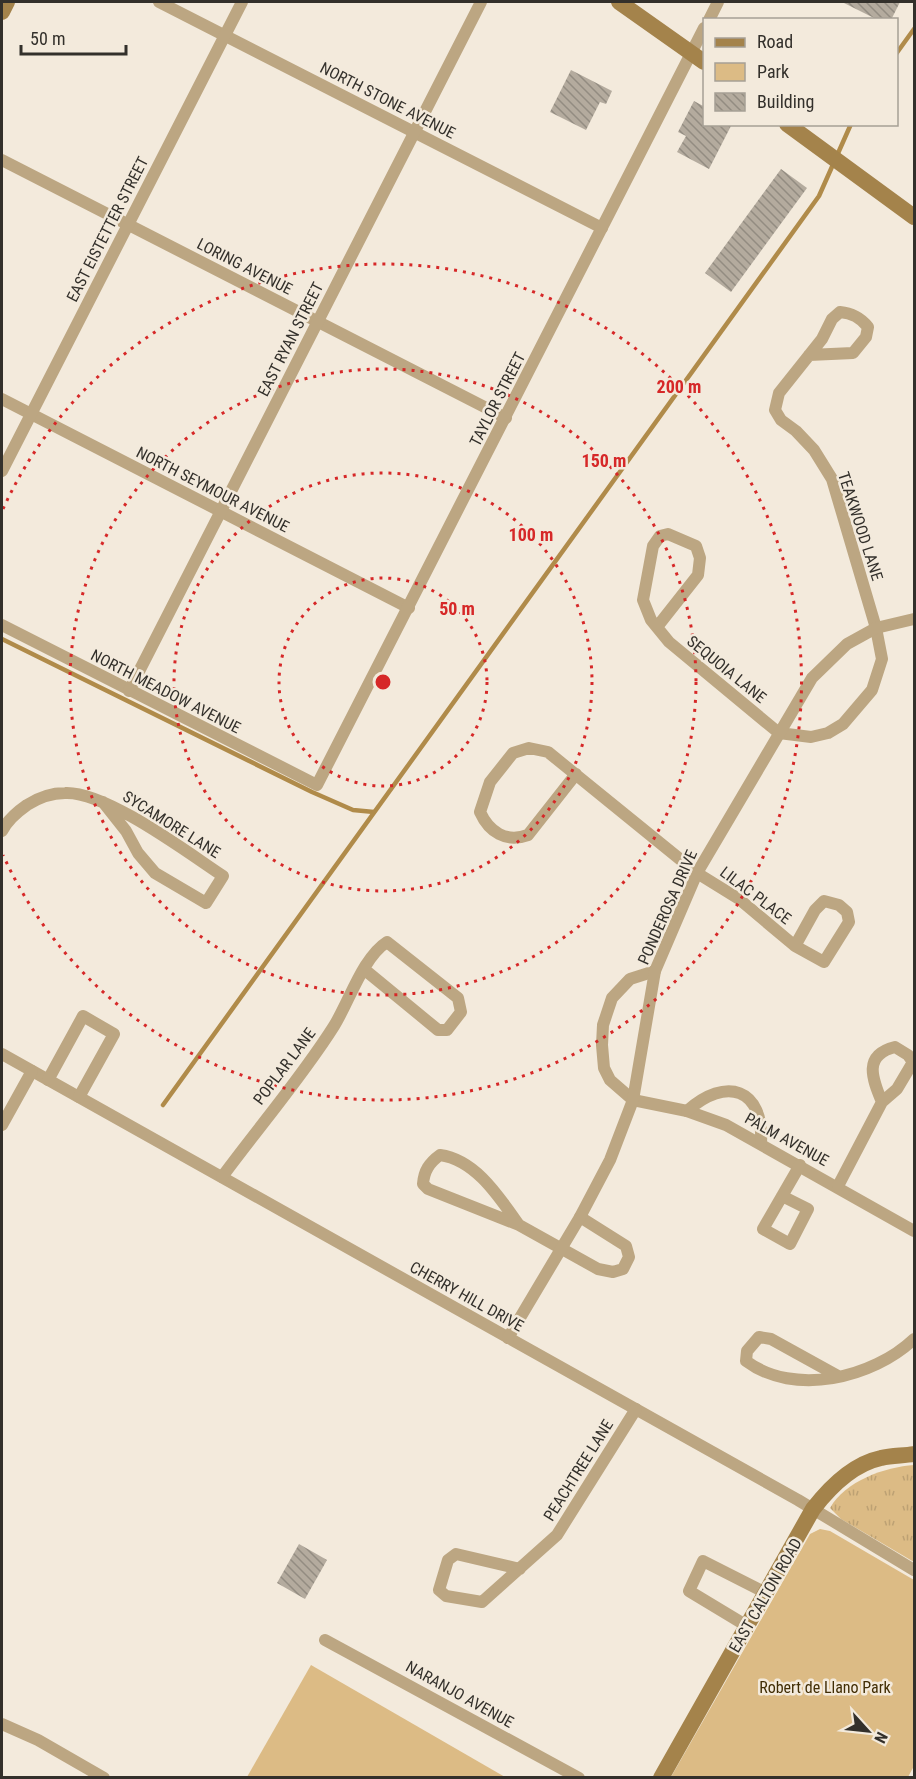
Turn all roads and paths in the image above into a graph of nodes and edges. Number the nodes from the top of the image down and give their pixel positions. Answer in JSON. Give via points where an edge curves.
{"nodes":[{"id":1,"x":7,"y":2,"type":"edge"},
{"id":2,"x":159,"y":2,"type":"edge"},
{"id":3,"x":242,"y":2,"type":"edge"},
{"id":4,"x":480,"y":2,"type":"edge"},
{"id":5,"x":619,"y":2,"type":"edge"},
{"id":6,"x":718,"y":2,"type":"edge"},
{"id":7,"x":2,"y":12,"type":"edge"},
{"id":8,"x":710,"y":18,"type":"edge"},
{"id":9,"x":225,"y":35,"type":"junction"},
{"id":10,"x":703,"y":37,"type":"edge"},
{"id":11,"x":698,"y":58,"type":"edge"},
{"id":12,"x":790,"y":126,"type":"edge"},
{"id":13,"x":414,"y":132,"type":"junction"},
{"id":14,"x":2,"y":160,"type":"edge"},
{"id":15,"x":915,"y":217,"type":"edge"},
{"id":16,"x":128,"y":225,"type":"junction"},
{"id":17,"x":603,"y":228,"type":"junction"},
{"id":18,"x":317,"y":322,"type":"junction"},
{"id":19,"x":809,"y":355,"type":"junction"},
{"id":20,"x":2,"y":399,"type":"edge"},
{"id":21,"x":30,"y":414,"type":"junction"},
{"id":22,"x":506,"y":418,"type":"junction"},
{"id":23,"x":2,"y":471,"type":"edge"},
{"id":24,"x":221,"y":512,"type":"junction"},
{"id":25,"x":409,"y":608,"type":"junction"},
{"id":26,"x":915,"y":619,"type":"edge"},
{"id":27,"x":2,"y":625,"type":"edge"},
{"id":28,"x":657,"y":627,"type":"junction"},
{"id":29,"x":876,"y":628,"type":"junction"},
{"id":30,"x":129,"y":691,"type":"junction"},
{"id":31,"x":779,"y":733,"type":"junction"},
{"id":32,"x":576,"y":774,"type":"junction"},
{"id":33,"x":317,"y":785,"type":"joint"},
{"id":34,"x":103,"y":802,"type":"junction"},
{"id":35,"x":2,"y":831,"type":"edge"},
{"id":36,"x":697,"y":873,"type":"junction"},
{"id":37,"x":795,"y":946,"type":"junction"},
{"id":38,"x":365,"y":970,"type":"junction"},
{"id":39,"x":655,"y":971,"type":"junction"},
{"id":40,"x":2,"y":1054,"type":"edge"},
{"id":41,"x":32,"y":1071,"type":"junction"},
{"id":42,"x":48,"y":1080,"type":"junction"},
{"id":43,"x":79,"y":1097,"type":"junction"},
{"id":44,"x":633,"y":1100,"type":"junction"},
{"id":45,"x":882,"y":1102,"type":"dead end"},
{"id":46,"x":687,"y":1111,"type":"junction"},
{"id":47,"x":2,"y":1125,"type":"edge"},
{"id":48,"x":761,"y":1143,"type":"junction"},
{"id":49,"x":800,"y":1165,"type":"junction"},
{"id":50,"x":222,"y":1177,"type":"junction"},
{"id":51,"x":838,"y":1186,"type":"junction"},
{"id":52,"x":782,"y":1196,"type":"dead end"},
{"id":53,"x":580,"y":1217,"type":"junction"},
{"id":54,"x":519,"y":1225,"type":"junction"},
{"id":55,"x":915,"y":1231,"type":"edge"},
{"id":56,"x":561,"y":1249,"type":"junction"},
{"id":57,"x":508,"y":1338,"type":"junction"},
{"id":58,"x":915,"y":1340,"type":"edge"},
{"id":59,"x":838,"y":1376,"type":"junction"},
{"id":60,"x":636,"y":1409,"type":"junction"},
{"id":61,"x":911,"y":1456,"type":"edge"},
{"id":62,"x":813,"y":1509,"type":"junction"},
{"id":63,"x":520,"y":1569,"type":"junction"},
{"id":64,"x":915,"y":1570,"type":"edge"},
{"id":65,"x":766,"y":1593,"type":"junction"},
{"id":66,"x":747,"y":1626,"type":"junction"},
{"id":67,"x":326,"y":1640,"type":"dead end"},
{"id":68,"x":2,"y":1724,"type":"edge"},
{"id":69,"x":104,"y":1778,"type":"edge"},
{"id":70,"x":579,"y":1778,"type":"edge"},
{"id":71,"x":661,"y":1778,"type":"edge"}],
"edges":[{"from":1,"to":7,"type":"main road"},
{"from":2,"to":9,"type":"street","name":"NORTH STONE AVENUE"},
{"from":3,"to":9,"type":"street","name":"EAST EISTETTER STREET"},
{"from":4,"to":13,"type":"street","name":"EAST RYAN STREET"},
{"from":5,"to":11,"type":"main road"},
{"from":6,"to":8,"type":"street"},
{"from":9,"to":13,"type":"street","name":"NORTH STONE AVENUE"},
{"from":9,"to":16,"type":"street","name":"EAST EISTETTER STREET"},
{"from":10,"to":11,"type":"street","name":"TAYLOR STREET"},
{"from":11,"to":17,"type":"street","name":"TAYLOR STREET"},
{"from":12,"to":15,"type":"main road"},
{"from":13,"to":17,"type":"street","name":"NORTH STONE AVENUE"},
{"from":13,"to":18,"type":"street","name":"EAST RYAN STREET"},
{"from":14,"to":16,"type":"street","name":"LORING AVENUE"},
{"from":16,"to":18,"type":"street","name":"LORING AVENUE"},
{"from":16,"to":21,"type":"street","name":"EAST EISTETTER STREET"},
{"from":17,"to":22,"type":"street","name":"TAYLOR STREET"},
{"from":18,"to":22,"type":"street","name":"LORING AVENUE"},
{"from":18,"to":24,"type":"street","name":"EAST RYAN STREET"},
{"from":19,"to":19,"type":"street","name":"TEAKWOOD LANE","via":[[853,353],[866,337],[868,327],[861,318],[840,312]]},
{"from":19,"to":29,"type":"street","name":"TEAKWOOD LANE","via":[[779,393],[775,410],[814,450],[832,479]]},
{"from":20,"to":21,"type":"street","name":"NORTH SEYMOUR AVENUE"},
{"from":21,"to":23,"type":"street","name":"EAST EISTETTER STREET"},
{"from":21,"to":24,"type":"street","name":"NORTH SEYMOUR AVENUE"},
{"from":22,"to":25,"type":"street","name":"TAYLOR STREET"},
{"from":24,"to":25,"type":"street","name":"NORTH SEYMOUR AVENUE"},
{"from":24,"to":30,"type":"street","name":"EAST RYAN STREET"},
{"from":25,"to":33,"type":"street","name":"TAYLOR STREET"},
{"from":26,"to":29,"type":"street","name":"PONDEROSA DRIVE"},
{"from":27,"to":30,"type":"street","name":"NORTH MEADOW AVENUE"},
{"from":28,"to":28,"type":"street","name":"SEQUOIA LANE","via":[[698,575],[700,558],[696,546],[668,534],[660,536],[653,546],[643,600]]},
{"from":28,"to":31,"type":"street","name":"SEQUOIA LANE","via":[[669,642]]},
{"from":29,"to":31,"type":"street","name":"PONDEROSA DRIVE","via":[[847,644],[812,678]]},
{"from":29,"to":31,"type":"street","via":[[882,659],[872,690],[857,709],[828,733],[811,737]]},
{"from":30,"to":33,"type":"street","name":"NORTH MEADOW AVENUE"},
{"from":31,"to":36,"type":"street","name":"PONDEROSA DRIVE"},
{"from":32,"to":32,"type":"street","via":[[548,752],[529,748],[513,753],[490,782],[480,812],[486,827],[518,839],[528,835]]},
{"from":32,"to":36,"type":"street","name":"LILAC PLACE"},
{"from":34,"to":34,"type":"street","name":"SYCAMORE LANE","via":[[155,873],[206,903],[223,876],[130,815]]},
{"from":34,"to":35,"type":"street","name":"SYCAMORE LANE","via":[[67,792],[39,797],[20,810]]},
{"from":36,"to":37,"type":"street","name":"LILAC PLACE","via":[[739,899]]},
{"from":36,"to":39,"type":"street","name":"PONDEROSA DRIVE"},
{"from":37,"to":37,"type":"street","name":"LILAC PLACE","via":[[824,962],[849,922],[847,912],[824,901]]},
{"from":38,"to":38,"type":"street","name":"POPLAR LANE","via":[[438,1030],[447,1030],[461,1012],[458,998],[387,942],[377,949]]},
{"from":38,"to":50,"type":"street","name":"POPLAR LANE","via":[[334,1027]]},
{"from":39,"to":44,"type":"street","name":"PONDEROSA DRIVE"},
{"from":39,"to":44,"type":"street","via":[[630,979],[612,998],[603,1025],[604,1068],[610,1080]]},
{"from":40,"to":41,"type":"street","name":"CHERRY HILL DRIVE"},
{"from":41,"to":42,"type":"street","name":"CHERRY HILL DRIVE"},
{"from":41,"to":47,"type":"street"},
{"from":42,"to":43,"type":"street","name":"CHERRY HILL DRIVE"},
{"from":42,"to":43,"type":"street","via":[[83,1016],[114,1034]]},
{"from":43,"to":50,"type":"street","name":"CHERRY HILL DRIVE"},
{"from":44,"to":46,"type":"street","name":"PALM AVENUE"},
{"from":44,"to":53,"type":"street","name":"PONDEROSA DRIVE","via":[[610,1160]]},
{"from":45,"to":51,"type":"street"},
{"from":46,"to":48,"type":"street","name":"PALM AVENUE"},
{"from":46,"to":48,"type":"street","via":[[702,1097],[722,1089],[740,1093],[757,1108],[762,1123]]},
{"from":48,"to":49,"type":"street","name":"PALM AVENUE"},
{"from":49,"to":51,"type":"street","name":"PALM AVENUE"},
{"from":49,"to":52,"type":"street"},
{"from":50,"to":57,"type":"street","name":"CHERRY HILL DRIVE"},
{"from":51,"to":55,"type":"street","name":"PALM AVENUE"},
{"from":53,"to":56,"type":"street","name":"PONDEROSA DRIVE"},
{"from":53,"to":56,"type":"street","via":[[626,1246],[628,1257],[623,1269],[598,1269]]},
{"from":54,"to":54,"type":"street","via":[[489,1182],[450,1156],[440,1155],[430,1162],[423,1184],[428,1189]]},
{"from":54,"to":56,"type":"street"},
{"from":56,"to":57,"type":"street","name":"PONDEROSA DRIVE"},
{"from":57,"to":60,"type":"street","name":"CHERRY HILL DRIVE"},
{"from":58,"to":59,"type":"street","via":[[871,1369]]},
{"from":59,"to":59,"type":"street","via":[[771,1339],[759,1337],[747,1351],[746,1361],[778,1378]]},
{"from":60,"to":62,"type":"street","name":"CHERRY HILL DRIVE"},
{"from":60,"to":63,"type":"street","name":"PEACHTREE LANE","via":[[557,1535]]},
{"from":61,"to":62,"type":"main road","name":"EAST CALTON ROAD","via":[[880,1458],[848,1474]]},
{"from":62,"to":64,"type":"street","name":"CHERRY HILL DRIVE"},
{"from":62,"to":65,"type":"main road","name":"EAST CALTON ROAD"},
{"from":63,"to":63,"type":"street","name":"PEACHTREE LANE","via":[[456,1554],[448,1560],[440,1590],[446,1596],[482,1602]]},
{"from":65,"to":66,"type":"main road","name":"EAST CALTON ROAD"},
{"from":65,"to":66,"type":"street","via":[[703,1561],[689,1591]]},
{"from":66,"to":71,"type":"main road","name":"EAST CALTON ROAD"},
{"from":67,"to":70,"type":"street","name":"NARANJO AVENUE"},
{"from":68,"to":69,"type":"street"}]}
